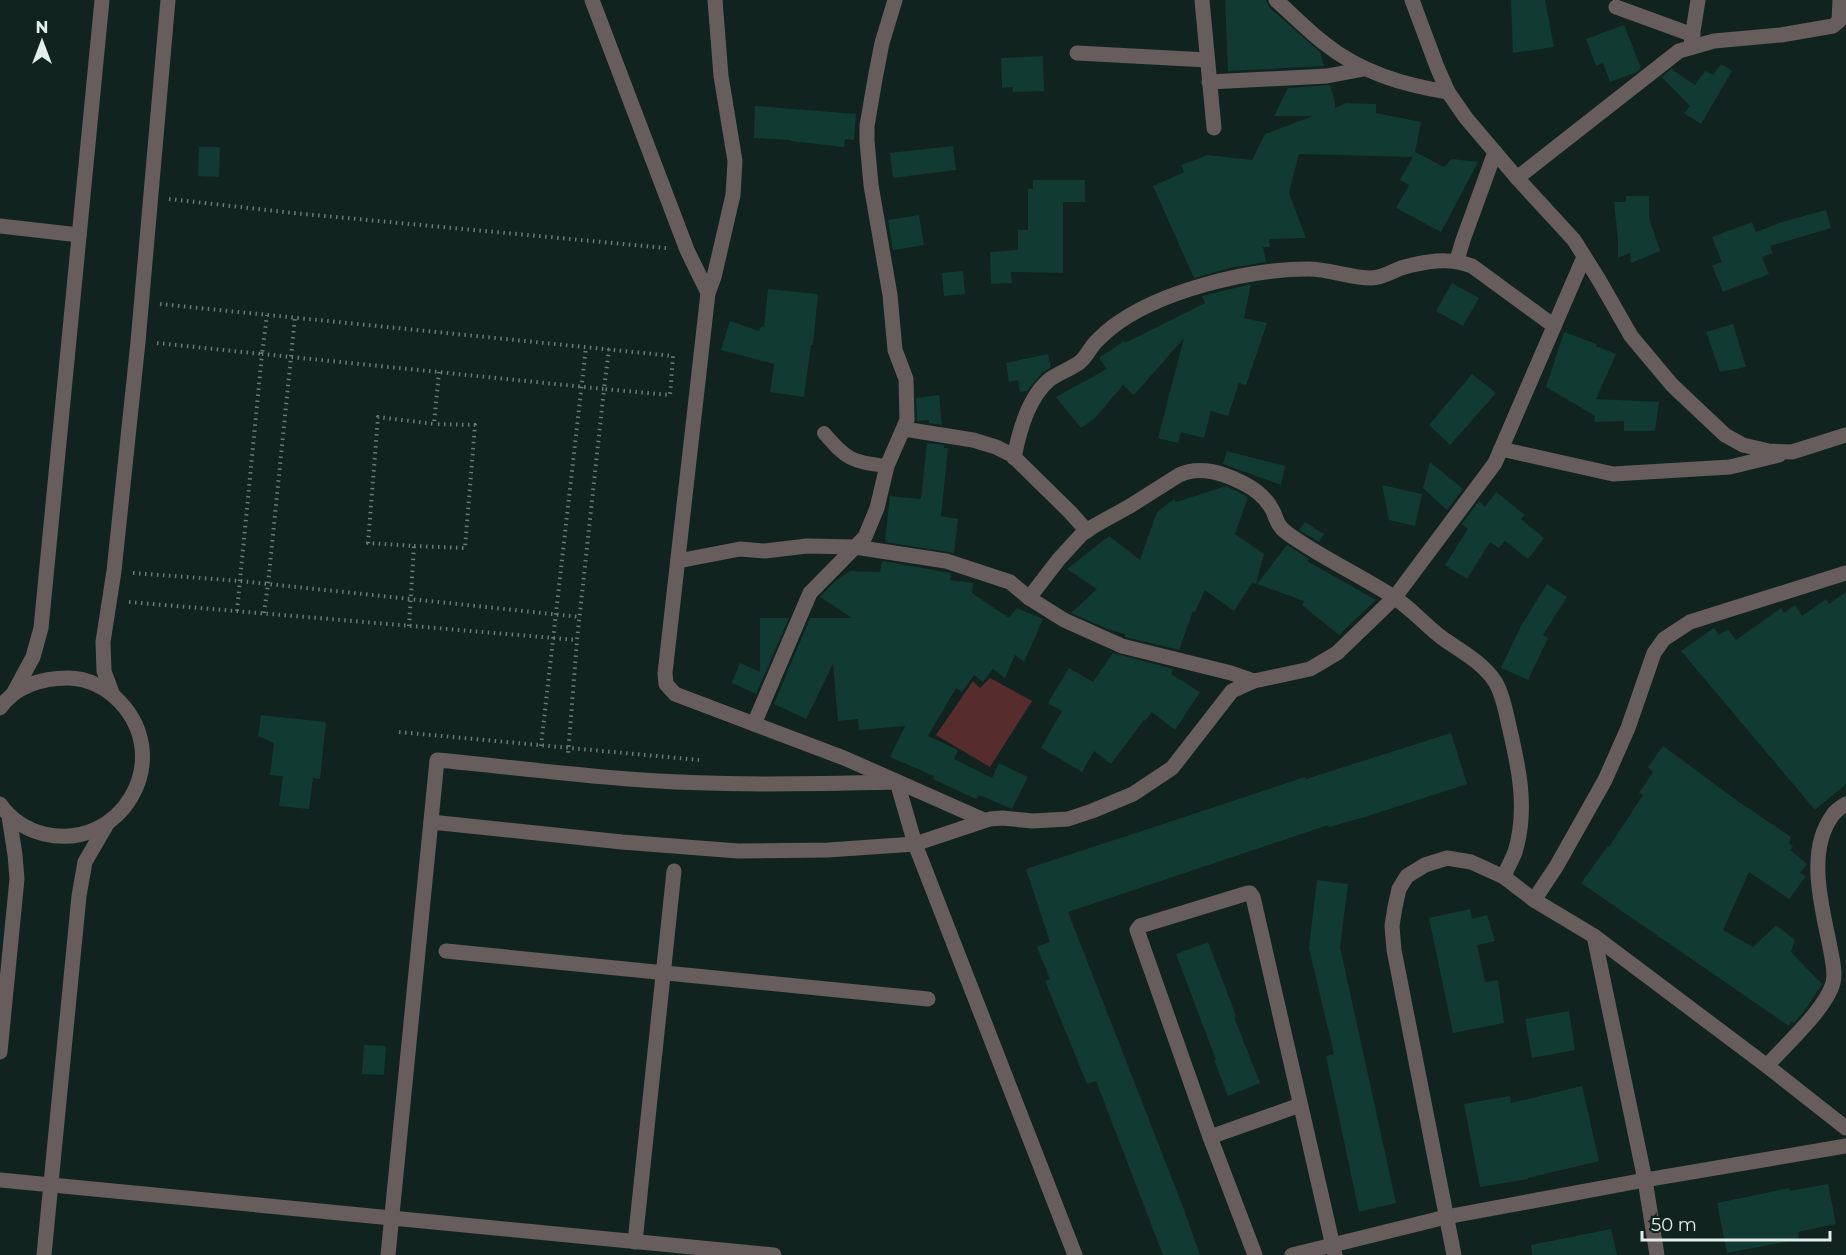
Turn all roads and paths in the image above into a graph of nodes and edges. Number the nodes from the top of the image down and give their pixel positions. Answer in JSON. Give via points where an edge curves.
{"nodes":[{"id":1,"x":102,"y":0,"type":"edge"},
{"id":2,"x":168,"y":0,"type":"edge"},
{"id":3,"x":592,"y":0,"type":"edge"},
{"id":4,"x":715,"y":0,"type":"edge"},
{"id":5,"x":895,"y":0,"type":"edge"},
{"id":6,"x":1202,"y":0,"type":"edge"},
{"id":7,"x":1276,"y":0,"type":"edge"},
{"id":8,"x":1412,"y":0,"type":"edge"},
{"id":9,"x":1698,"y":0,"type":"edge"},
{"id":10,"x":1840,"y":0,"type":"edge"},
{"id":11,"x":1616,"y":6,"type":"dead end"},
{"id":12,"x":1691,"y":41,"type":"junction"},
{"id":13,"x":1077,"y":53,"type":"dead end"},
{"id":14,"x":1207,"y":60,"type":"junction"},
{"id":15,"x":1364,"y":69,"type":"junction"},
{"id":16,"x":1209,"y":82,"type":"junction"},
{"id":17,"x":1448,"y":92,"type":"junction"},
{"id":18,"x":1214,"y":129,"type":"dead end"},
{"id":19,"x":1495,"y":152,"type":"junction"},
{"id":20,"x":1517,"y":178,"type":"junction"},
{"id":21,"x":150,"y":197,"type":"junction"},
{"id":22,"x":0,"y":226,"type":"edge"},
{"id":23,"x":79,"y":235,"type":"junction"},
{"id":24,"x":687,"y":250,"type":"junction"},
{"id":25,"x":1584,"y":257,"type":"junction"},
{"id":26,"x":1457,"y":260,"type":"junction"},
{"id":27,"x":708,"y":293,"type":"junction"},
{"id":28,"x":141,"y":302,"type":"junction"},
{"id":29,"x":267,"y":315,"type":"junction"},
{"id":30,"x":295,"y":317,"type":"junction"},
{"id":31,"x":1554,"y":326,"type":"junction"},
{"id":32,"x":138,"y":342,"type":"junction"},
{"id":33,"x":586,"y":347,"type":"junction"},
{"id":34,"x":609,"y":349,"type":"junction"},
{"id":35,"x":262,"y":354,"type":"junction"},
{"id":36,"x":291,"y":357,"type":"junction"},
{"id":37,"x":439,"y":372,"type":"junction"},
{"id":38,"x":581,"y":387,"type":"junction"},
{"id":39,"x":604,"y":389,"type":"junction"},
{"id":40,"x":434,"y":424,"type":"junction"},
{"id":41,"x":904,"y":429,"type":"junction"},
{"id":42,"x":824,"y":433,"type":"dead end"},
{"id":43,"x":1846,"y":435,"type":"edge"},
{"id":44,"x":1501,"y":449,"type":"junction"},
{"id":45,"x":1792,"y":452,"type":"junction"},
{"id":46,"x":1014,"y":458,"type":"junction"},
{"id":47,"x":887,"y":466,"type":"junction"},
{"id":48,"x":1087,"y":531,"type":"junction"},
{"id":49,"x":414,"y":546,"type":"junction"},
{"id":50,"x":855,"y":547,"type":"junction"},
{"id":51,"x":678,"y":561,"type":"junction"},
{"id":52,"x":114,"y":571,"type":"junction"},
{"id":53,"x":1846,"y":573,"type":"edge"},
{"id":54,"x":240,"y":581,"type":"junction"},
{"id":55,"x":268,"y":584,"type":"junction"},
{"id":56,"x":1395,"y":597,"type":"junction"},
{"id":57,"x":1029,"y":598,"type":"junction"},
{"id":58,"x":412,"y":599,"type":"junction"},
{"id":59,"x":110,"y":600,"type":"junction"},
{"id":60,"x":237,"y":611,"type":"junction"},
{"id":61,"x":264,"y":614,"type":"junction"},
{"id":62,"x":555,"y":614,"type":"junction"},
{"id":63,"x":580,"y":617,"type":"junction"},
{"id":64,"x":409,"y":626,"type":"junction"},
{"id":65,"x":554,"y":639,"type":"junction"},
{"id":66,"x":577,"y":640,"type":"junction"},
{"id":67,"x":1254,"y":681,"type":"junction"},
{"id":68,"x":111,"y":693,"type":"junction"},
{"id":69,"x":4,"y":702,"type":"edge"},
{"id":70,"x":754,"y":724,"type":"junction"},
{"id":71,"x":399,"y":732,"type":"dead end"},
{"id":72,"x":541,"y":745,"type":"junction"},
{"id":73,"x":568,"y":747,"type":"junction"},
{"id":74,"x":710,"y":762,"type":"dead end"},
{"id":75,"x":539,"y":770,"type":"junction"},
{"id":76,"x":567,"y":773,"type":"junction"},
{"id":77,"x":897,"y":782,"type":"junction"},
{"id":78,"x":1846,"y":804,"type":"edge"},
{"id":79,"x":4,"y":810,"type":"edge"},
{"id":80,"x":984,"y":820,"type":"junction"},
{"id":81,"x":431,"y":822,"type":"junction"},
{"id":82,"x":107,"y":824,"type":"junction"},
{"id":83,"x":915,"y":844,"type":"junction"},
{"id":84,"x":674,"y":871,"type":"dead end"},
{"id":85,"x":1504,"y":876,"type":"junction"},
{"id":86,"x":1534,"y":900,"type":"junction"},
{"id":87,"x":1594,"y":936,"type":"junction"},
{"id":88,"x":446,"y":951,"type":"dead end"},
{"id":89,"x":664,"y":973,"type":"junction"},
{"id":90,"x":928,"y":999,"type":"dead end"},
{"id":91,"x":0,"y":1052,"type":"edge"},
{"id":92,"x":1767,"y":1066,"type":"junction"},
{"id":93,"x":1300,"y":1105,"type":"junction"},
{"id":94,"x":1846,"y":1128,"type":"edge"},
{"id":95,"x":1210,"y":1137,"type":"junction"},
{"id":96,"x":1846,"y":1146,"type":"edge"},
{"id":97,"x":0,"y":1180,"type":"edge"},
{"id":98,"x":1645,"y":1180,"type":"junction"},
{"id":99,"x":51,"y":1185,"type":"junction"},
{"id":100,"x":1446,"y":1217,"type":"junction"},
{"id":101,"x":392,"y":1218,"type":"junction"},
{"id":102,"x":635,"y":1242,"type":"junction"},
{"id":103,"x":1335,"y":1250,"type":"edge"},
{"id":104,"x":44,"y":1255,"type":"edge"},
{"id":105,"x":388,"y":1255,"type":"edge"},
{"id":106,"x":774,"y":1255,"type":"edge"},
{"id":107,"x":1075,"y":1255,"type":"edge"},
{"id":108,"x":1255,"y":1255,"type":"edge"},
{"id":109,"x":1292,"y":1255,"type":"edge"},
{"id":110,"x":1454,"y":1255,"type":"edge"},
{"id":111,"x":1657,"y":1255,"type":"edge"}],
"edges":[{"from":1,"to":23,"type":"street"},
{"from":2,"to":21,"type":"street"},
{"from":3,"to":24,"type":"street"},
{"from":4,"to":27,"type":"street","via":[[720,76],[735,161],[733,195]]},
{"from":5,"to":41,"type":"street","via":[[882,43],[867,141],[895,350],[906,379]]},
{"from":6,"to":14,"type":"street"},
{"from":7,"to":15,"type":"street","via":[[1323,43]]},
{"from":8,"to":17,"type":"street"},
{"from":9,"to":12,"type":"street"},
{"from":10,"to":12,"type":"street","via":[[1839,21],[1833,26],[1781,35]]},
{"from":11,"to":12,"type":"street"},
{"from":12,"to":20,"type":"street"},
{"from":13,"to":14,"type":"street"},
{"from":14,"to":16,"type":"street"},
{"from":15,"to":16,"type":"street","via":[[1327,76]]},
{"from":15,"to":17,"type":"street","via":[[1419,88]]},
{"from":16,"to":18,"type":"street"},
{"from":17,"to":19,"type":"street"},
{"from":19,"to":20,"type":"street"},
{"from":19,"to":26,"type":"street"},
{"from":20,"to":25,"type":"street","via":[[1574,240]]},
{"from":21,"to":24,"type":"path"},
{"from":21,"to":28,"type":"street"},
{"from":22,"to":23,"type":"street"},
{"from":23,"to":69,"type":"street","via":[[41,628],[33,657]]},
{"from":24,"to":27,"type":"street"},
{"from":25,"to":31,"type":"street"},
{"from":25,"to":45,"type":"street","via":[[1631,336],[1707,420],[1743,445]]},
{"from":26,"to":31,"type":"street","via":[[1472,266]]},
{"from":26,"to":46,"type":"street","via":[[1415,265],[1372,278],[1324,270],[1271,271],[1209,283],[1156,303],[1112,327],[1080,362],[1044,386],[1031,403]]},
{"from":27,"to":51,"type":"street"},
{"from":28,"to":29,"type":"path"},
{"from":28,"to":32,"type":"street"},
{"from":29,"to":30,"type":"path"},
{"from":29,"to":35,"type":"path"},
{"from":30,"to":33,"type":"path"},
{"from":30,"to":36,"type":"path"},
{"from":31,"to":44,"type":"street"},
{"from":32,"to":35,"type":"path"},
{"from":32,"to":52,"type":"street"},
{"from":33,"to":34,"type":"path"},
{"from":33,"to":38,"type":"path"},
{"from":34,"to":39,"type":"path"},
{"from":34,"to":39,"type":"path","via":[[673,356],[670,395]]},
{"from":35,"to":36,"type":"path"},
{"from":35,"to":54,"type":"path"},
{"from":36,"to":37,"type":"path"},
{"from":36,"to":55,"type":"path"},
{"from":37,"to":38,"type":"path"},
{"from":37,"to":40,"type":"path"},
{"from":38,"to":39,"type":"path"},
{"from":38,"to":62,"type":"path"},
{"from":39,"to":63,"type":"path"},
{"from":40,"to":49,"type":"path","via":[[475,425],[465,548]]},
{"from":40,"to":49,"type":"path","via":[[378,417],[368,543]]},
{"from":41,"to":46,"type":"street","via":[[982,442]]},
{"from":41,"to":47,"type":"street"},
{"from":42,"to":47,"type":"lane","via":[[848,458]]},
{"from":43,"to":45,"type":"street"},
{"from":44,"to":45,"type":"street","via":[[1613,474],[1730,467]]},
{"from":44,"to":56,"type":"street","via":[[1495,463]]},
{"from":46,"to":48,"type":"street"},
{"from":47,"to":50,"type":"street","via":[[877,508],[865,537]]},
{"from":48,"to":56,"type":"street","via":[[1186,471],[1203,469],[1246,484],[1269,505],[1284,531]]},
{"from":48,"to":57,"type":"street"},
{"from":49,"to":58,"type":"path"},
{"from":50,"to":51,"type":"street","via":[[740,549]]},
{"from":50,"to":57,"type":"street","via":[[946,561],[1010,582]]},
{"from":50,"to":70,"type":"street","via":[[810,593]]},
{"from":51,"to":70,"type":"street","via":[[666,684],[675,694]]},
{"from":52,"to":54,"type":"path"},
{"from":52,"to":59,"type":"street"},
{"from":53,"to":86,"type":"street","via":[[1690,622],[1664,639],[1654,653],[1605,780]]},
{"from":54,"to":55,"type":"path"},
{"from":54,"to":60,"type":"path"},
{"from":55,"to":58,"type":"path"},
{"from":55,"to":61,"type":"path"},
{"from":56,"to":67,"type":"street","via":[[1324,662],[1310,669]]},
{"from":56,"to":85,"type":"street","via":[[1440,636],[1477,661],[1501,694],[1522,803],[1515,852]]},
{"from":57,"to":67,"type":"street","via":[[1064,620],[1122,646]]},
{"from":58,"to":62,"type":"path"},
{"from":58,"to":64,"type":"path"},
{"from":59,"to":60,"type":"path"},
{"from":59,"to":68,"type":"street","via":[[103,642],[104,671]]},
{"from":60,"to":61,"type":"path"},
{"from":61,"to":64,"type":"path"},
{"from":62,"to":63,"type":"path"},
{"from":62,"to":65,"type":"path"},
{"from":63,"to":66,"type":"path"},
{"from":64,"to":65,"type":"path"},
{"from":65,"to":66,"type":"path"},
{"from":65,"to":72,"type":"path"},
{"from":66,"to":73,"type":"path"},
{"from":67,"to":80,"type":"street","via":[[1232,691],[1172,768],[1133,794],[1068,819]]},
{"from":68,"to":69,"type":"street","via":[[93,683],[52,678],[31,683]]},
{"from":68,"to":82,"type":"street","via":[[129,712],[140,735],[143,760],[138,784],[126,807]]},
{"from":70,"to":77,"type":"street"},
{"from":71,"to":72,"type":"path"},
{"from":72,"to":73,"type":"path"},
{"from":72,"to":75,"type":"path"},
{"from":73,"to":74,"type":"path"},
{"from":73,"to":76,"type":"path"},
{"from":75,"to":76,"type":"street"},
{"from":75,"to":81,"type":"street","via":[[437,760]]},
{"from":76,"to":77,"type":"street","via":[[723,784]]},
{"from":77,"to":80,"type":"street"},
{"from":77,"to":83,"type":"street"},
{"from":78,"to":92,"type":"street","via":[[1833,814],[1823,834],[1819,860],[1820,898],[1833,984],[1820,1007]]},
{"from":79,"to":82,"type":"street","via":[[31,830],[56,837],[83,834]]},
{"from":79,"to":91,"type":"street","via":[[17,879]]},
{"from":80,"to":83,"type":"street"},
{"from":81,"to":83,"type":"street","via":[[738,851]]},
{"from":81,"to":101,"type":"street"},
{"from":82,"to":99,"type":"street","via":[[85,862],[79,897]]},
{"from":83,"to":107,"type":"street"},
{"from":84,"to":89,"type":"street"},
{"from":85,"to":86,"type":"street"},
{"from":85,"to":100,"type":"street","via":[[1471,861],[1447,858],[1407,876],[1395,907],[1394,950]]},
{"from":86,"to":87,"type":"street"},
{"from":87,"to":92,"type":"street"},
{"from":87,"to":98,"type":"street"},
{"from":88,"to":89,"type":"street"},
{"from":89,"to":90,"type":"street"},
{"from":89,"to":102,"type":"street"},
{"from":92,"to":94,"type":"street"},
{"from":93,"to":95,"type":"street"},
{"from":93,"to":95,"type":"street","via":[[1252,895],[1140,926],[1137,930]]},
{"from":93,"to":103,"type":"street"},
{"from":95,"to":108,"type":"street"},
{"from":96,"to":98,"type":"street"},
{"from":97,"to":99,"type":"street"},
{"from":98,"to":100,"type":"street"},
{"from":98,"to":111,"type":"street"},
{"from":99,"to":101,"type":"street"},
{"from":99,"to":104,"type":"street"},
{"from":100,"to":103,"type":"street"},
{"from":100,"to":110,"type":"street"},
{"from":101,"to":102,"type":"street"},
{"from":101,"to":105,"type":"street"},
{"from":102,"to":106,"type":"street"},
{"from":103,"to":109,"type":"street"}]}
